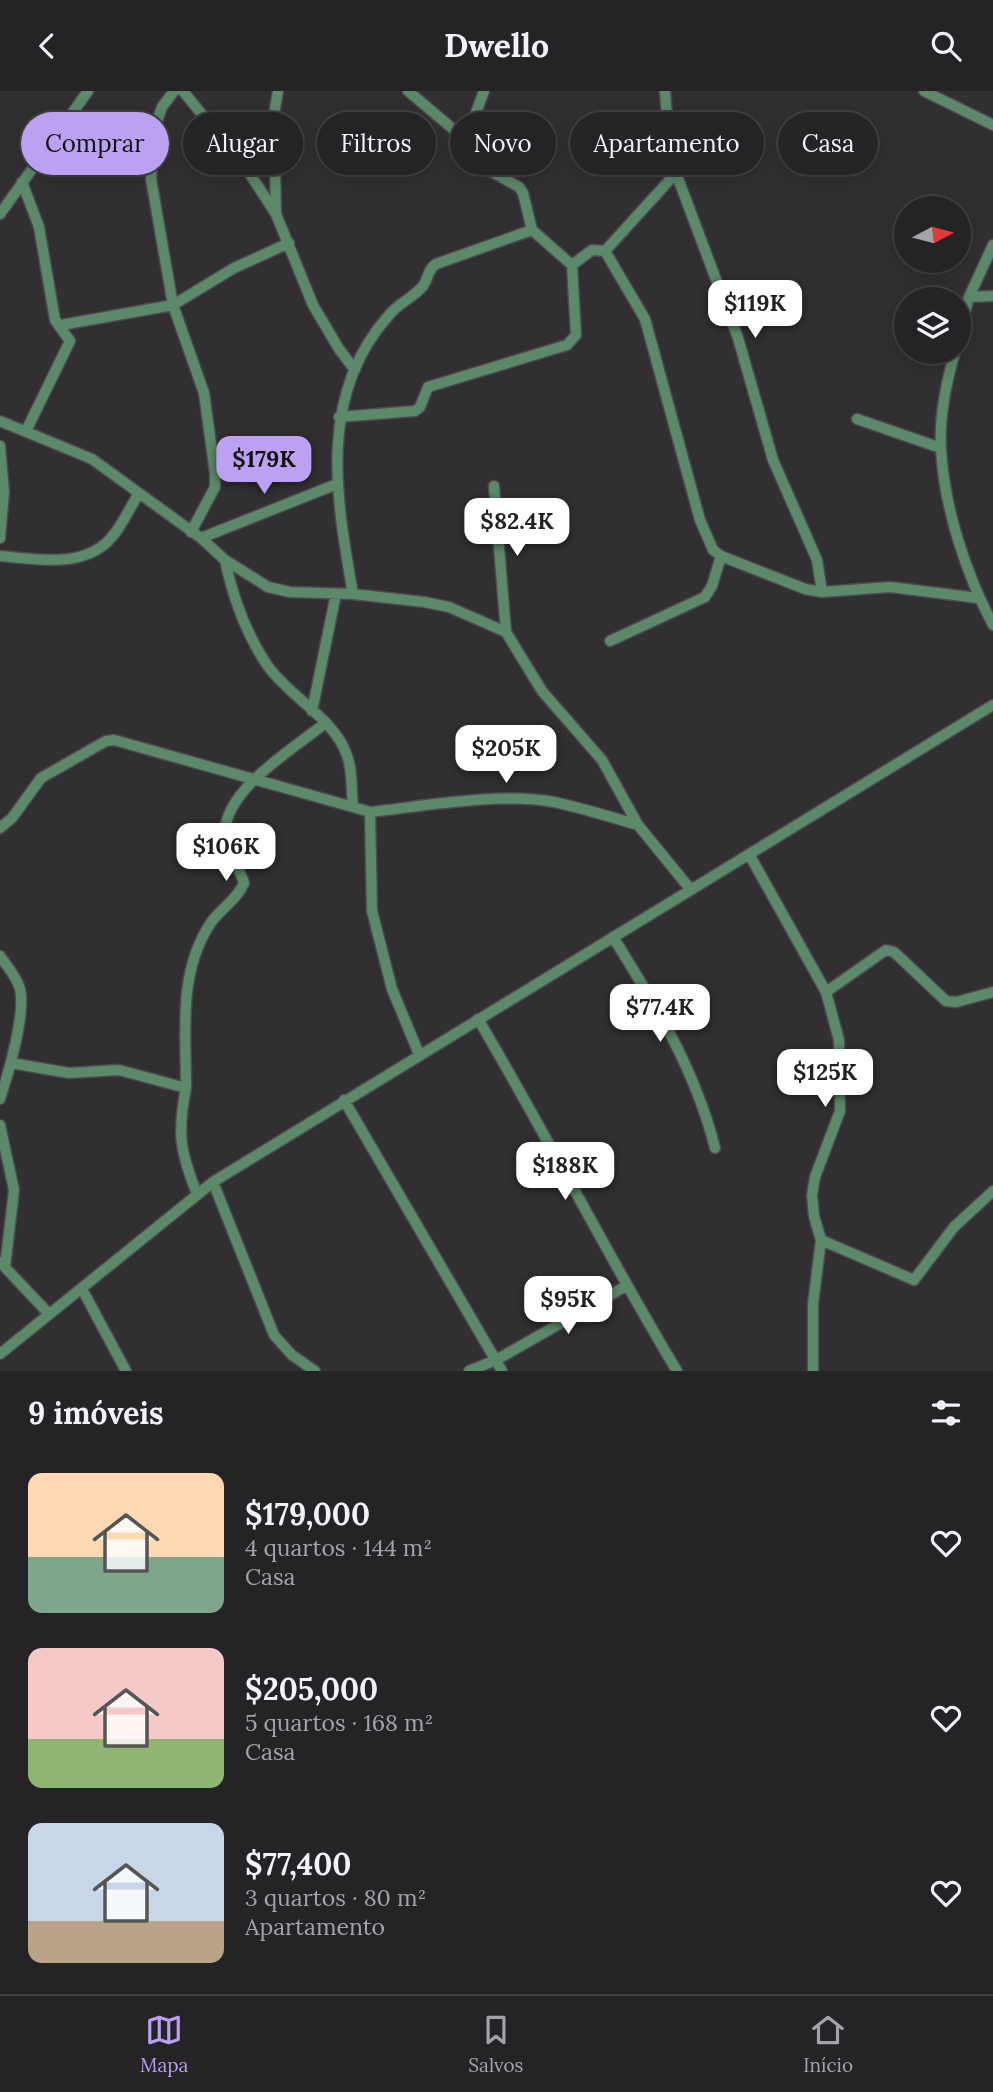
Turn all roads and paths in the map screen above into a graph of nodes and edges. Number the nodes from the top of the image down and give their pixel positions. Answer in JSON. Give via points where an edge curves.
{"nodes":[{"id":1,"x":88,"y":91,"type":"edge"},
{"id":2,"x":174,"y":91,"type":"edge"},
{"id":3,"x":183,"y":91,"type":"edge"},
{"id":4,"x":278,"y":91,"type":"edge"},
{"id":5,"x":408,"y":91,"type":"edge"},
{"id":6,"x":484,"y":91,"type":"edge"},
{"id":7,"x":665,"y":91,"type":"edge"},
{"id":8,"x":924,"y":91,"type":"edge"},
{"id":9,"x":476,"y":112,"type":"edge"},
{"id":10,"x":667,"y":112,"type":"edge"},
{"id":11,"x":993,"y":125,"type":"edge"},
{"id":12,"x":450,"y":126,"type":"edge"},
{"id":13,"x":497,"y":175,"type":"edge"},
{"id":14,"x":674,"y":175,"type":"edge"},
{"id":15,"x":677,"y":175,"type":"edge"},
{"id":16,"x":22,"y":182,"type":"junction"},
{"id":17,"x":0,"y":214,"type":"edge"},
{"id":18,"x":276,"y":214,"type":"junction"},
{"id":19,"x":531,"y":230,"type":"junction"},
{"id":20,"x":289,"y":243,"type":"junction"},
{"id":21,"x":993,"y":245,"type":"edge"},
{"id":22,"x":605,"y":251,"type":"junction"},
{"id":23,"x":572,"y":265,"type":"junction"},
{"id":24,"x":971,"y":293,"type":"edge"},
{"id":25,"x":993,"y":296,"type":"edge"},
{"id":26,"x":971,"y":297,"type":"edge"},
{"id":27,"x":173,"y":305,"type":"junction"},
{"id":28,"x":61,"y":325,"type":"junction"},
{"id":29,"x":953,"y":364,"type":"edge"},
{"id":30,"x":355,"y":370,"type":"junction"},
{"id":31,"x":339,"y":417,"type":"junction"},
{"id":32,"x":857,"y":419,"type":"dead end"},
{"id":33,"x":0,"y":421,"type":"edge"},
{"id":34,"x":26,"y":431,"type":"junction"},
{"id":35,"x":0,"y":446,"type":"edge"},
{"id":36,"x":941,"y":448,"type":"junction"},
{"id":37,"x":337,"y":484,"type":"junction"},
{"id":38,"x":494,"y":486,"type":"dead end"},
{"id":39,"x":138,"y":495,"type":"junction"},
{"id":40,"x":191,"y":532,"type":"junction"},
{"id":41,"x":0,"y":538,"type":"edge"},
{"id":42,"x":201,"y":538,"type":"junction"},
{"id":43,"x":0,"y":556,"type":"edge"},
{"id":44,"x":721,"y":556,"type":"junction"},
{"id":45,"x":225,"y":560,"type":"junction"},
{"id":46,"x":822,"y":592,"type":"junction"},
{"id":47,"x":336,"y":594,"type":"junction"},
{"id":48,"x":353,"y":594,"type":"junction"},
{"id":49,"x":978,"y":598,"type":"junction"},
{"id":50,"x":993,"y":625,"type":"edge"},
{"id":51,"x":506,"y":632,"type":"junction"},
{"id":52,"x":610,"y":641,"type":"dead end"},
{"id":53,"x":993,"y":705,"type":"edge"},
{"id":54,"x":312,"y":711,"type":"junction"},
{"id":55,"x":324,"y":724,"type":"junction"},
{"id":56,"x":253,"y":782,"type":"junction"},
{"id":57,"x":353,"y":807,"type":"junction"},
{"id":58,"x":370,"y":812,"type":"junction"},
{"id":59,"x":638,"y":825,"type":"junction"},
{"id":60,"x":0,"y":828,"type":"edge"},
{"id":61,"x":749,"y":854,"type":"junction"},
{"id":62,"x":691,"y":890,"type":"junction"},
{"id":63,"x":613,"y":937,"type":"junction"},
{"id":64,"x":0,"y":956,"type":"edge"},
{"id":65,"x":826,"y":992,"type":"junction"},
{"id":66,"x":993,"y":992,"type":"edge"},
{"id":67,"x":478,"y":1019,"type":"junction"},
{"id":68,"x":419,"y":1054,"type":"junction"},
{"id":69,"x":11,"y":1063,"type":"junction"},
{"id":70,"x":186,"y":1088,"type":"junction"},
{"id":71,"x":0,"y":1099,"type":"edge"},
{"id":72,"x":344,"y":1100,"type":"junction"},
{"id":73,"x":0,"y":1125,"type":"edge"},
{"id":74,"x":715,"y":1148,"type":"dead end"},
{"id":75,"x":213,"y":1182,"type":"junction"},
{"id":76,"x":993,"y":1191,"type":"edge"},
{"id":77,"x":197,"y":1194,"type":"junction"},
{"id":78,"x":821,"y":1240,"type":"junction"},
{"id":79,"x":3,"y":1264,"type":"edge"},
{"id":80,"x":626,"y":1286,"type":"junction"},
{"id":81,"x":82,"y":1289,"type":"junction"},
{"id":82,"x":49,"y":1314,"type":"junction"},
{"id":83,"x":0,"y":1354,"type":"edge"},
{"id":84,"x":496,"y":1360,"type":"junction"},
{"id":85,"x":125,"y":1371,"type":"edge"},
{"id":86,"x":315,"y":1371,"type":"edge"},
{"id":87,"x":469,"y":1371,"type":"edge"},
{"id":88,"x":502,"y":1371,"type":"edge"},
{"id":89,"x":677,"y":1371,"type":"edge"},
{"id":90,"x":813,"y":1371,"type":"edge"}],
"edges":[{"from":1,"to":16,"type":"street"},
{"from":2,"to":27,"type":"street","via":[[155,127],[151,179]]},
{"from":3,"to":18,"type":"street"},
{"from":4,"to":18,"type":"street","via":[[274,114]]},
{"from":5,"to":12,"type":"street"},
{"from":6,"to":9,"type":"street"},
{"from":7,"to":10,"type":"street"},
{"from":8,"to":11,"type":"street"},
{"from":13,"to":19,"type":"street","via":[[519,187]]},
{"from":14,"to":22,"type":"street"},
{"from":15,"to":46,"type":"street","via":[[738,338],[773,460],[817,560]]},
{"from":16,"to":17,"type":"street"},
{"from":16,"to":28,"type":"street","via":[[39,227],[53,311]]},
{"from":18,"to":20,"type":"street"},
{"from":19,"to":23,"type":"street"},
{"from":19,"to":30,"type":"street","via":[[429,269],[424,285],[390,314]]},
{"from":20,"to":27,"type":"street","via":[[234,268]]},
{"from":20,"to":30,"type":"street","via":[[313,305]]},
{"from":21,"to":24,"type":"street"},
{"from":22,"to":23,"type":"street","via":[[592,250]]},
{"from":22,"to":44,"type":"street","via":[[645,319],[700,520],[713,550]]},
{"from":23,"to":31,"type":"street","via":[[576,335],[567,345],[428,387],[415,411]]},
{"from":25,"to":26,"type":"street"},
{"from":27,"to":28,"type":"street"},
{"from":27,"to":40,"type":"street","via":[[202,384],[215,473],[215,487]]},
{"from":28,"to":34,"type":"street","via":[[69,336],[68,348]]},
{"from":29,"to":36,"type":"street"},
{"from":30,"to":31,"type":"street"},
{"from":31,"to":37,"type":"street"},
{"from":32,"to":36,"type":"street"},
{"from":33,"to":34,"type":"street"},
{"from":34,"to":39,"type":"street","via":[[92,459]]},
{"from":35,"to":41,"type":"street","via":[[4,492]]},
{"from":36,"to":49,"type":"street","via":[[953,516]]},
{"from":37,"to":42,"type":"street"},
{"from":37,"to":48,"type":"street"},
{"from":38,"to":51,"type":"street"},
{"from":39,"to":40,"type":"street"},
{"from":39,"to":43,"type":"street","via":[[111,538],[83,556],[59,560]]},
{"from":40,"to":42,"type":"street"},
{"from":42,"to":45,"type":"street"},
{"from":44,"to":46,"type":"street"},
{"from":44,"to":52,"type":"street","via":[[705,597]]},
{"from":45,"to":47,"type":"street","via":[[268,587]]},
{"from":45,"to":54,"type":"street","via":[[234,601],[247,631],[268,667]]},
{"from":46,"to":49,"type":"street","via":[[890,587]]},
{"from":47,"to":48,"type":"street"},
{"from":47,"to":54,"type":"street"},
{"from":48,"to":51,"type":"street","via":[[449,607]]},
{"from":49,"to":50,"type":"street"},
{"from":51,"to":59,"type":"street","via":[[542,691],[602,760]]},
{"from":53,"to":61,"type":"street"},
{"from":54,"to":55,"type":"street"},
{"from":55,"to":56,"type":"street"},
{"from":55,"to":57,"type":"street","via":[[344,747]]},
{"from":56,"to":57,"type":"street"},
{"from":56,"to":60,"type":"street","via":[[106,740],[41,778]]},
{"from":56,"to":70,"type":"street","via":[[234,801],[225,833],[243,887],[211,923],[190,968]]},
{"from":57,"to":58,"type":"street"},
{"from":58,"to":59,"type":"street","via":[[529,800]]},
{"from":58,"to":68,"type":"street","via":[[372,911],[392,989]]},
{"from":59,"to":62,"type":"street"},
{"from":61,"to":62,"type":"street"},
{"from":61,"to":65,"type":"street"},
{"from":62,"to":63,"type":"street"},
{"from":63,"to":67,"type":"street"},
{"from":63,"to":74,"type":"street","via":[[677,1042]]},
{"from":64,"to":69,"type":"street","via":[[17,982],[21,998]]},
{"from":65,"to":66,"type":"street","via":[[886,950],[894,952],[946,1001]]},
{"from":65,"to":78,"type":"street","via":[[839,1040],[841,1085],[840,1111],[812,1195]]},
{"from":67,"to":68,"type":"street"},
{"from":67,"to":80,"type":"street","via":[[541,1124]]},
{"from":68,"to":72,"type":"street"},
{"from":69,"to":70,"type":"street","via":[[69,1073],[119,1070]]},
{"from":69,"to":71,"type":"street"},
{"from":70,"to":77,"type":"street","via":[[178,1135]]},
{"from":72,"to":75,"type":"street"},
{"from":72,"to":84,"type":"street"},
{"from":73,"to":79,"type":"street","via":[[14,1191]]},
{"from":75,"to":77,"type":"street"},
{"from":75,"to":86,"type":"street","via":[[274,1335]]},
{"from":76,"to":78,"type":"street","via":[[954,1227],[914,1280]]},
{"from":77,"to":81,"type":"street"},
{"from":78,"to":90,"type":"street","via":[[813,1304]]},
{"from":79,"to":82,"type":"street"},
{"from":80,"to":84,"type":"street"},
{"from":80,"to":89,"type":"street"},
{"from":81,"to":82,"type":"street"},
{"from":81,"to":85,"type":"street"},
{"from":82,"to":83,"type":"street"},
{"from":84,"to":87,"type":"street"},
{"from":84,"to":88,"type":"street"}]}
